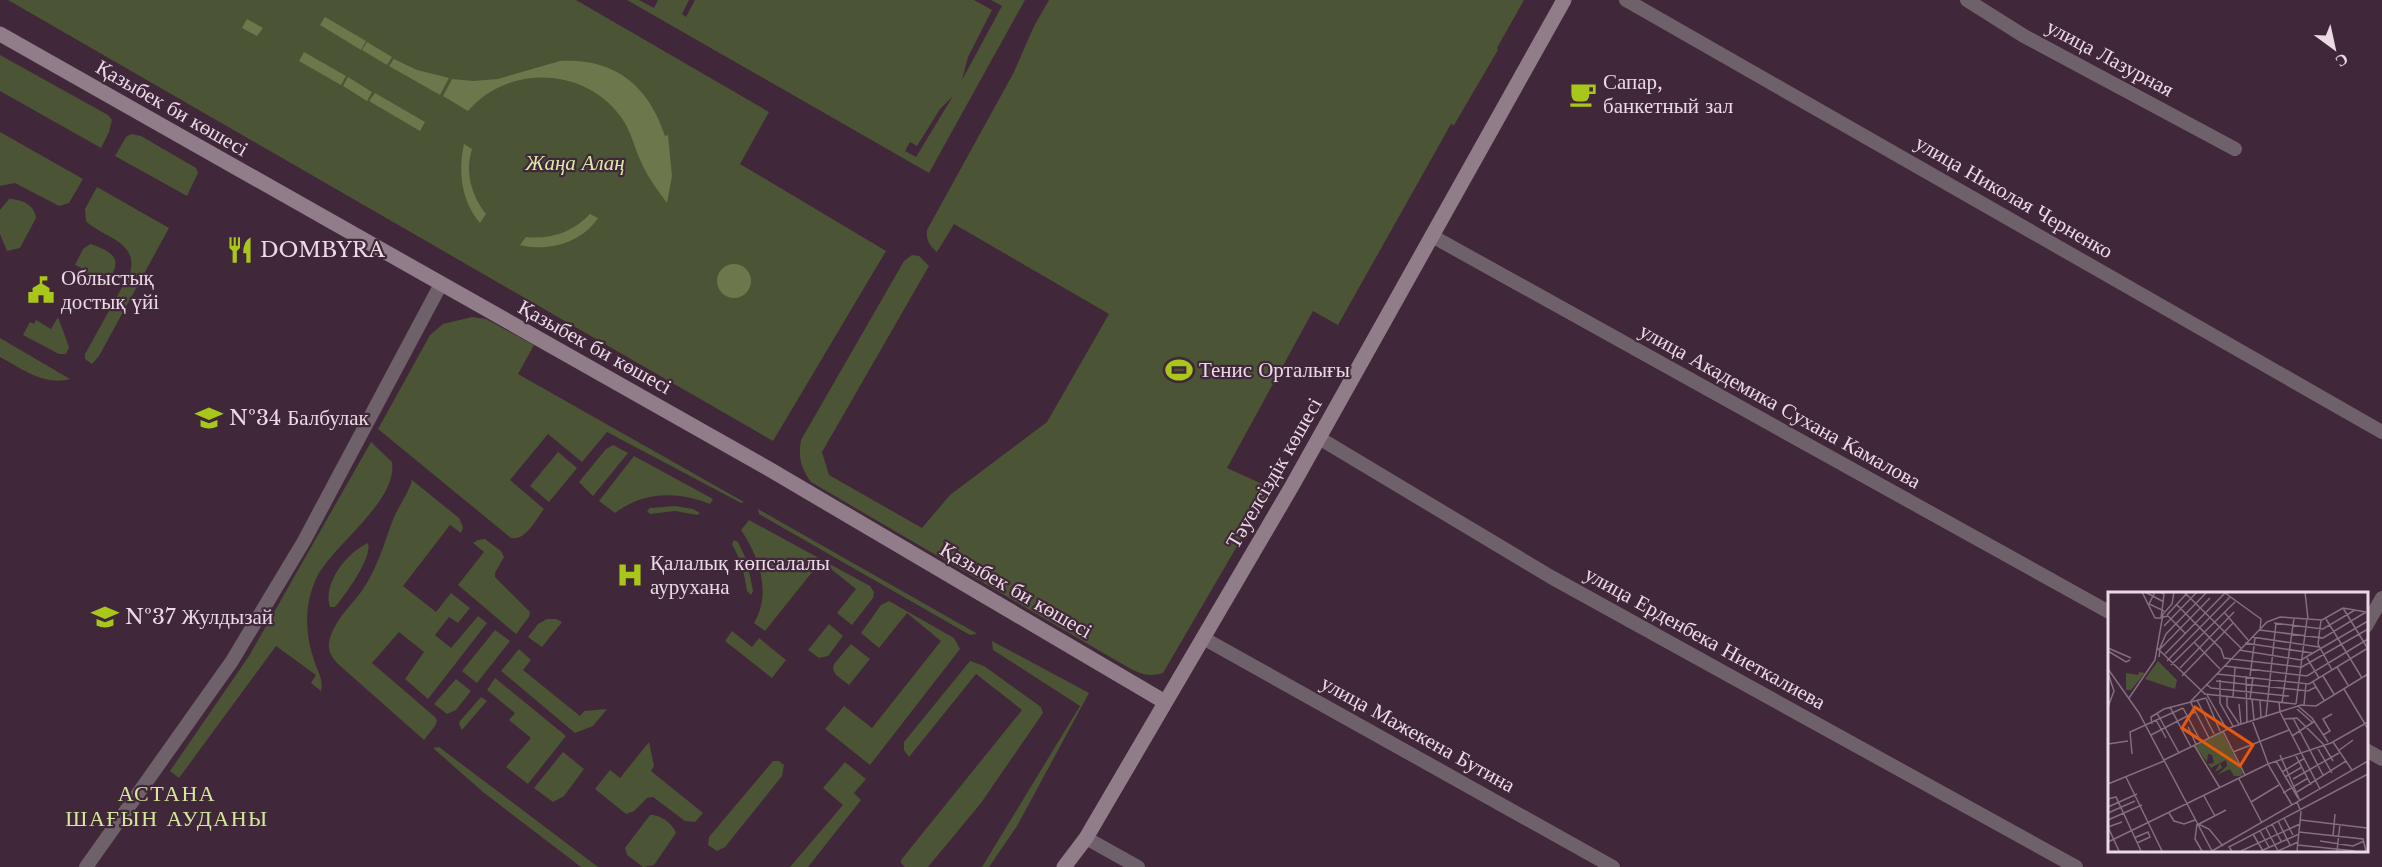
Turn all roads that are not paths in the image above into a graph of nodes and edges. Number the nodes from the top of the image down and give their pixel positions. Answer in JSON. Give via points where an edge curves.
{"nodes":[{"id":1,"x":1564,"y":0,"type":"edge"},
{"id":2,"x":1626,"y":0,"type":"edge"},
{"id":3,"x":1967,"y":0,"type":"edge"},
{"id":4,"x":0,"y":34,"type":"edge"},
{"id":5,"x":2235,"y":148,"type":"dead end"},
{"id":6,"x":1432,"y":236,"type":"junction"},
{"id":7,"x":441,"y":284,"type":"junction"},
{"id":8,"x":2382,"y":432,"type":"edge"},
{"id":9,"x":1319,"y":438,"type":"junction"},
{"id":10,"x":2382,"y":598,"type":"edge"},
{"id":11,"x":2108,"y":611,"type":"edge"},
{"id":12,"x":2367,"y":624,"type":"edge"},
{"id":13,"x":1203,"y":638,"type":"junction"},
{"id":14,"x":1166,"y":702,"type":"junction"},
{"id":15,"x":2367,"y":751,"type":"edge"},
{"id":16,"x":2382,"y":759,"type":"edge"},
{"id":17,"x":1086,"y":838,"type":"junction"},
{"id":18,"x":86,"y":867,"type":"edge"},
{"id":19,"x":1064,"y":867,"type":"edge"},
{"id":20,"x":1138,"y":867,"type":"edge"},
{"id":21,"x":1613,"y":867,"type":"edge"},
{"id":22,"x":2076,"y":867,"type":"edge"}],
"edges":[{"from":1,"to":6,"type":"street","name":"Тәуелсіздік көшесі"},
{"from":2,"to":8,"type":"street","name":"улица Николая Черненко"},
{"from":3,"to":5,"type":"street","name":"улица Лазурная","via":[[2024,36]]},
{"from":4,"to":7,"type":"street","name":"Қазыбек би көшесі"},
{"from":6,"to":9,"type":"street","name":"Тәуелсіздік көшесі"},
{"from":6,"to":11,"type":"street","name":"улица Академика Сухана Камалова"},
{"from":7,"to":14,"type":"street","name":"Қазыбек би көшесі","via":[[769,469]]},
{"from":7,"to":18,"type":"street","via":[[304,540],[232,661]]},
{"from":9,"to":13,"type":"street","name":"Тәуелсіздік көшесі"},
{"from":9,"to":22,"type":"street","name":"улица Ерденбека Ниеткалиева","via":[[1551,577]]},
{"from":10,"to":12,"type":"street"},
{"from":13,"to":14,"type":"street","name":"Тәуелсіздік көшесі"},
{"from":13,"to":21,"type":"street","name":"улица Мажекена Бутина"},
{"from":14,"to":17,"type":"street","name":"Тәуелсіздік көшесі"},
{"from":15,"to":16,"type":"street"},
{"from":17,"to":19,"type":"street","name":"Тәуелсіздік көшесі"},
{"from":17,"to":20,"type":"street"}]}
